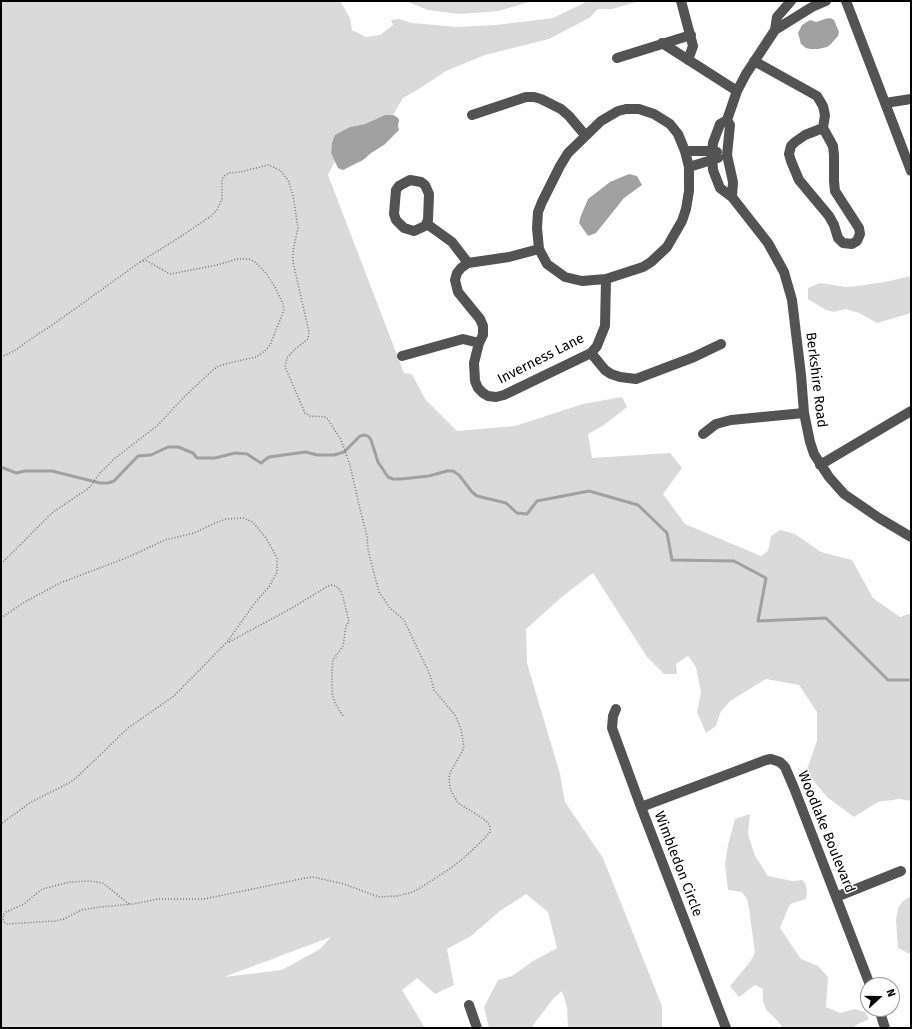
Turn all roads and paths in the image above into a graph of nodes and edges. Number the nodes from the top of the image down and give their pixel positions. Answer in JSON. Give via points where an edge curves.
{"nodes":[{"id":1,"x":681,"y":1,"type":"edge"},
{"id":2,"x":791,"y":1,"type":"edge"},
{"id":3,"x":826,"y":1,"type":"edge"},
{"id":4,"x":846,"y":1,"type":"edge"},
{"id":5,"x":775,"y":30,"type":"junction"},
{"id":6,"x":691,"y":35,"type":"junction"},
{"id":7,"x":662,"y":43,"type":"junction"},
{"id":8,"x":617,"y":58,"type":"dead end"},
{"id":9,"x":688,"y":60,"type":"junction"},
{"id":10,"x":754,"y":61,"type":"junction"},
{"id":11,"x":737,"y":91,"type":"junction"},
{"id":12,"x":911,"y":99,"type":"edge"},
{"id":13,"x":884,"y":103,"type":"junction"},
{"id":14,"x":472,"y":115,"type":"dead end"},
{"id":15,"x":726,"y":120,"type":"junction"},
{"id":16,"x":823,"y":128,"type":"junction"},
{"id":17,"x":585,"y":135,"type":"junction"},
{"id":18,"x":686,"y":151,"type":"junction"},
{"id":19,"x":712,"y":155,"type":"junction"},
{"id":20,"x":727,"y":155,"type":"junction"},
{"id":21,"x":689,"y":167,"type":"junction"},
{"id":22,"x":911,"y":171,"type":"edge"},
{"id":23,"x":732,"y":197,"type":"junction"},
{"id":24,"x":427,"y":224,"type":"junction"},
{"id":25,"x":539,"y":249,"type":"junction"},
{"id":26,"x":140,"y":262,"type":"junction"},
{"id":27,"x":468,"y":263,"type":"junction"},
{"id":28,"x":606,"y":280,"type":"junction"},
{"id":29,"x":479,"y":343,"type":"junction"},
{"id":30,"x":721,"y":344,"type":"dead end"},
{"id":31,"x":591,"y":353,"type":"junction"},
{"id":32,"x":402,"y":356,"type":"dead end"},
{"id":33,"x":1,"y":358,"type":"edge"},
{"id":34,"x":911,"y":411,"type":"edge"},
{"id":35,"x":804,"y":413,"type":"junction"},
{"id":36,"x":703,"y":434,"type":"dead end"},
{"id":37,"x":820,"y":465,"type":"junction"},
{"id":38,"x":911,"y":537,"type":"edge"},
{"id":39,"x":1,"y":564,"type":"edge"},
{"id":40,"x":1,"y":618,"type":"edge"},
{"id":41,"x":227,"y":642,"type":"junction"},
{"id":42,"x":616,"y":709,"type":"dead end"},
{"id":43,"x":344,"y":716,"type":"dead end"},
{"id":44,"x":640,"y":807,"type":"junction"},
{"id":45,"x":1,"y":824,"type":"edge"},
{"id":46,"x":901,"y":871,"type":"dead end"},
{"id":47,"x":836,"y":897,"type":"junction"},
{"id":48,"x":129,"y":904,"type":"junction"},
{"id":49,"x":867,"y":977,"type":"edge"},
{"id":50,"x":469,"y":1005,"type":"dead end"},
{"id":51,"x":882,"y":1017,"type":"edge"},
{"id":52,"x":477,"y":1028,"type":"edge"},
{"id":53,"x":726,"y":1028,"type":"edge"},
{"id":54,"x":885,"y":1028,"type":"edge"}],
"edges":[{"from":1,"to":6,"type":"street"},
{"from":2,"to":5,"type":"street","name":"Berkshire Road","via":[[777,17]]},
{"from":3,"to":5,"type":"street","name":"Berkshire Road"},
{"from":4,"to":13,"type":"street"},
{"from":5,"to":10,"type":"street","name":"Berkshire Road"},
{"from":6,"to":7,"type":"street"},
{"from":6,"to":9,"type":"street","via":[[693,46]]},
{"from":7,"to":8,"type":"street"},
{"from":7,"to":9,"type":"street"},
{"from":9,"to":11,"type":"street"},
{"from":10,"to":11,"type":"street","name":"Berkshire Road"},
{"from":10,"to":16,"type":"street","via":[[818,96],[825,115]]},
{"from":11,"to":15,"type":"street","name":"Berkshire Road"},
{"from":12,"to":13,"type":"street"},
{"from":13,"to":22,"type":"street"},
{"from":14,"to":17,"type":"street","via":[[526,97],[534,97],[561,110]]},
{"from":15,"to":19,"type":"street","name":"Berkshire Road","via":[[720,124],[713,143]]},
{"from":15,"to":20,"type":"street","name":"Berkshire Road","via":[[730,125]]},
{"from":16,"to":16,"type":"street","via":[[799,138],[794,142],[789,154],[799,180],[829,216],[838,238],[842,243],[852,244],[857,241],[860,228],[836,191],[833,146]]},
{"from":17,"to":18,"type":"street","via":[[618,111],[626,108],[639,109],[654,114],[670,124]]},
{"from":17,"to":25,"type":"street","via":[[568,153],[542,202],[538,212]]},
{"from":18,"to":19,"type":"street"},
{"from":18,"to":21,"type":"street"},
{"from":19,"to":20,"type":"street"},
{"from":19,"to":21,"type":"street"},
{"from":19,"to":23,"type":"street","name":"Berkshire Road","via":[[713,170],[720,188]]},
{"from":20,"to":23,"type":"street","name":"Berkshire Road","via":[[733,182]]},
{"from":21,"to":28,"type":"street","via":[[686,208],[678,229],[667,246],[643,267]]},
{"from":23,"to":35,"type":"street","name":"Berkshire Road","via":[[768,243],[784,272],[792,300]]},
{"from":24,"to":24,"type":"street","via":[[429,194],[425,185],[410,180],[405,182],[399,186],[395,196],[396,220],[404,228],[414,231]]},
{"from":24,"to":27,"type":"street","via":[[452,242]]},
{"from":25,"to":27,"type":"street","via":[[509,257]]},
{"from":25,"to":28,"type":"street","via":[[547,264],[565,277],[582,281]]},
{"from":26,"to":33,"type":"path","via":[[51,326]]},
{"from":26,"to":39,"type":"path","via":[[147,261],[170,274],[217,265],[237,258],[249,259],[260,266],[270,279],[280,296],[284,310],[266,350],[256,357],[214,369],[158,424],[114,459],[90,487],[53,512]]},
{"from":26,"to":48,"type":"path","via":[[217,210],[222,199],[224,176],[229,173],[268,165],[280,170],[288,180],[298,228],[293,262],[308,339],[287,358],[285,366],[305,413],[310,416],[326,417],[342,443],[366,531],[378,592],[390,608],[404,620],[430,675],[434,690],[455,715],[461,729],[464,748],[450,773],[450,790],[458,804],[487,822],[490,832],[451,868],[420,888],[397,896],[379,897],[313,877],[204,899],[158,899]]},
{"from":27,"to":29,"type":"street","name":"Inverness Lane","via":[[457,273],[455,285],[483,326],[483,335]]},
{"from":28,"to":31,"type":"street","name":"Inverness Lane","via":[[605,326],[597,346]]},
{"from":29,"to":31,"type":"street","name":"Inverness Lane","via":[[474,363],[475,381],[483,393],[496,397]]},
{"from":29,"to":32,"type":"street","via":[[459,340]]},
{"from":30,"to":31,"type":"street","via":[[694,357],[636,378],[611,374]]},
{"from":34,"to":37,"type":"street"},
{"from":35,"to":36,"type":"street","via":[[731,420],[716,424]]},
{"from":35,"to":37,"type":"street","name":"Berkshire Road","via":[[810,442]]},
{"from":37,"to":38,"type":"street","name":"Berkshire Road","via":[[844,494]]},
{"from":40,"to":41,"type":"path","via":[[23,603],[68,580],[165,540],[194,533],[226,519],[243,518],[253,522],[262,531],[275,552],[278,566],[274,579]]},
{"from":41,"to":43,"type":"path","via":[[328,586],[336,586],[343,596],[348,622],[343,646],[332,662],[331,677],[333,698]]},
{"from":41,"to":45,"type":"path","via":[[174,696],[128,728],[75,779],[31,802]]},
{"from":42,"to":44,"type":"street","name":"Wimbledon Circle","via":[[612,728]]},
{"from":44,"to":47,"type":"street","name":"Woodlake Boulevard","via":[[766,760],[780,762],[785,767],[794,788]]},
{"from":44,"to":53,"type":"street","name":"Wimbledon Circle"},
{"from":46,"to":47,"type":"street"},
{"from":47,"to":49,"type":"street","name":"Woodlake Boulevard"},
{"from":48,"to":48,"type":"path","via":[[81,910],[55,921],[7,924],[3,919],[6,912],[24,904],[42,889],[70,882],[103,883]]},
{"from":50,"to":52,"type":"street"},
{"from":51,"to":54,"type":"street"}]}
